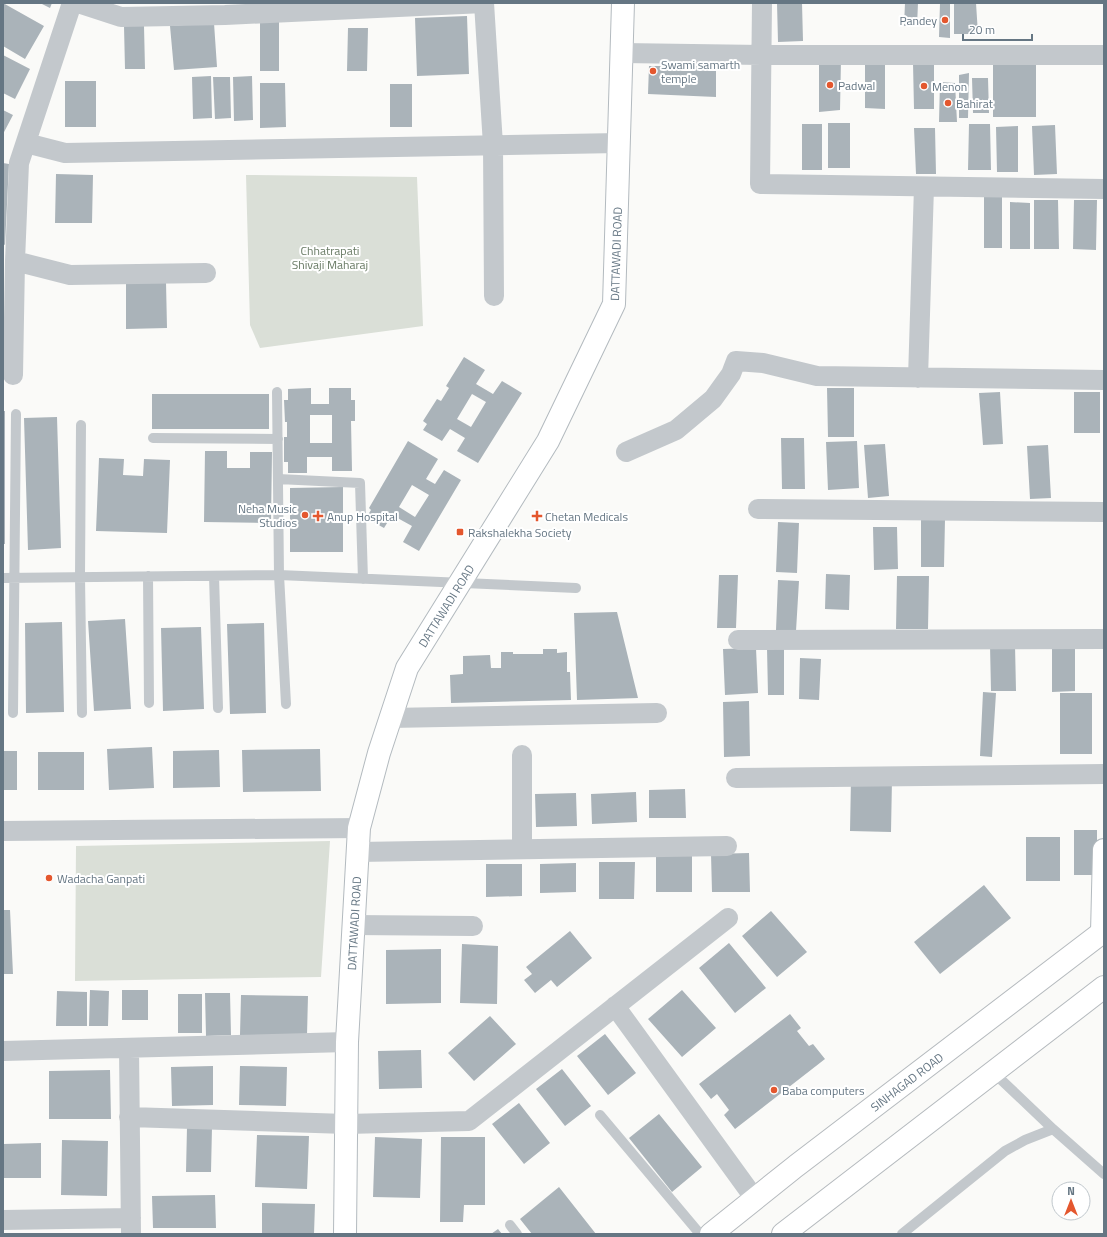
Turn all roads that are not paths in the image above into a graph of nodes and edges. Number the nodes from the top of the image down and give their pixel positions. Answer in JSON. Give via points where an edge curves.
{"nodes":[{"id":1,"x":72,"y":3,"type":"edge"},
{"id":2,"x":78,"y":3,"type":"edge"},
{"id":3,"x":484,"y":3,"type":"edge"},
{"id":4,"x":623,"y":3,"type":"edge"},
{"id":5,"x":762,"y":3,"type":"edge"},
{"id":6,"x":225,"y":9,"type":"edge"},
{"id":7,"x":622,"y":52,"type":"junction"},
{"id":8,"x":762,"y":55,"type":"junction"},
{"id":9,"x":1104,"y":55,"type":"edge"},
{"id":10,"x":26,"y":143,"type":"junction"},
{"id":11,"x":619,"y":143,"type":"junction"},
{"id":12,"x":493,"y":144,"type":"junction"},
{"id":13,"x":924,"y":187,"type":"junction"},
{"id":14,"x":1104,"y":189,"type":"edge"},
{"id":15,"x":15,"y":261,"type":"junction"},
{"id":16,"x":206,"y":273,"type":"dead end"},
{"id":17,"x":494,"y":296,"type":"dead end"},
{"id":18,"x":13,"y":375,"type":"dead end"},
{"id":19,"x":918,"y":378,"type":"junction"},
{"id":20,"x":1104,"y":380,"type":"edge"},
{"id":21,"x":277,"y":392,"type":"dead end"},
{"id":22,"x":16,"y":414,"type":"dead end"},
{"id":23,"x":81,"y":425,"type":"dead end"},
{"id":24,"x":153,"y":438,"type":"dead end"},
{"id":25,"x":278,"y":439,"type":"junction"},
{"id":26,"x":626,"y":452,"type":"dead end"},
{"id":27,"x":278,"y":479,"type":"junction"},
{"id":28,"x":758,"y":509,"type":"dead end"},
{"id":29,"x":1104,"y":512,"type":"edge"},
{"id":30,"x":279,"y":575,"type":"junction"},
{"id":31,"x":148,"y":576,"type":"junction"},
{"id":32,"x":214,"y":576,"type":"junction"},
{"id":33,"x":80,"y":577,"type":"junction"},
{"id":34,"x":3,"y":578,"type":"edge"},
{"id":35,"x":15,"y":578,"type":"junction"},
{"id":36,"x":363,"y":579,"type":"junction"},
{"id":37,"x":459,"y":583,"type":"junction"},
{"id":38,"x":576,"y":588,"type":"dead end"},
{"id":39,"x":1104,"y":639,"type":"edge"},
{"id":40,"x":738,"y":640,"type":"dead end"},
{"id":41,"x":149,"y":703,"type":"dead end"},
{"id":42,"x":286,"y":704,"type":"dead end"},
{"id":43,"x":218,"y":708,"type":"dead end"},
{"id":44,"x":13,"y":713,"type":"dead end"},
{"id":45,"x":82,"y":713,"type":"dead end"},
{"id":46,"x":657,"y":713,"type":"dead end"},
{"id":47,"x":390,"y":718,"type":"junction"},
{"id":48,"x":522,"y":755,"type":"dead end"},
{"id":49,"x":1104,"y":774,"type":"edge"},
{"id":50,"x":736,"y":778,"type":"dead end"},
{"id":51,"x":359,"y":828,"type":"junction"},
{"id":52,"x":3,"y":831,"type":"edge"},
{"id":53,"x":727,"y":846,"type":"dead end"},
{"id":54,"x":522,"y":849,"type":"junction"},
{"id":55,"x":1104,"y":850,"type":"edge"},
{"id":56,"x":358,"y":852,"type":"junction"},
{"id":57,"x":728,"y":918,"type":"dead end"},
{"id":58,"x":353,"y":925,"type":"junction"},
{"id":59,"x":473,"y":926,"type":"dead end"},
{"id":60,"x":1103,"y":932,"type":"edge"},
{"id":61,"x":1104,"y":987,"type":"edge"},
{"id":62,"x":615,"y":1006,"type":"junction"},
{"id":63,"x":347,"y":1042,"type":"junction"},
{"id":64,"x":129,"y":1048,"type":"junction"},
{"id":65,"x":3,"y":1051,"type":"edge"},
{"id":66,"x":993,"y":1072,"type":"junction"},
{"id":67,"x":600,"y":1115,"type":"dead end"},
{"id":68,"x":129,"y":1117,"type":"junction"},
{"id":69,"x":346,"y":1124,"type":"junction"},
{"id":70,"x":1053,"y":1129,"type":"junction"},
{"id":71,"x":1104,"y":1174,"type":"edge"},
{"id":72,"x":755,"y":1199,"type":"junction"},
{"id":73,"x":3,"y":1220,"type":"edge"},
{"id":74,"x":510,"y":1225,"type":"dead end"},
{"id":75,"x":131,"y":1226,"type":"edge"},
{"id":76,"x":345,"y":1234,"type":"edge"},
{"id":77,"x":517,"y":1234,"type":"edge"},
{"id":78,"x":700,"y":1234,"type":"edge"},
{"id":79,"x":711,"y":1234,"type":"edge"},
{"id":80,"x":783,"y":1234,"type":"edge"},
{"id":81,"x":902,"y":1234,"type":"edge"}],
"edges":[{"from":1,"to":10,"type":"street"},
{"from":2,"to":6,"type":"street","via":[[121,17]]},
{"from":3,"to":6,"type":"street"},
{"from":3,"to":12,"type":"street"},
{"from":4,"to":7,"type":"street","name":"DATTAWADI ROAD"},
{"from":5,"to":8,"type":"street"},
{"from":7,"to":8,"type":"street"},
{"from":7,"to":11,"type":"street","name":"DATTAWADI ROAD"},
{"from":8,"to":9,"type":"street"},
{"from":8,"to":13,"type":"street","via":[[760,184]]},
{"from":10,"to":12,"type":"street","via":[[65,153]]},
{"from":10,"to":15,"type":"street","via":[[19,163]]},
{"from":11,"to":12,"type":"street"},
{"from":11,"to":37,"type":"street","name":"DATTAWADI ROAD","via":[[614,304],[548,441]]},
{"from":12,"to":17,"type":"street"},
{"from":13,"to":14,"type":"street"},
{"from":13,"to":19,"type":"street"},
{"from":15,"to":16,"type":"street","via":[[70,275]]},
{"from":15,"to":18,"type":"street"},
{"from":19,"to":20,"type":"street"},
{"from":19,"to":26,"type":"street","via":[[817,376],[764,363],[736,361],[731,374],[713,399],[676,430]]},
{"from":21,"to":25,"type":"lane"},
{"from":22,"to":35,"type":"lane"},
{"from":23,"to":33,"type":"lane"},
{"from":24,"to":25,"type":"lane"},
{"from":25,"to":27,"type":"lane"},
{"from":27,"to":30,"type":"lane"},
{"from":27,"to":36,"type":"lane","via":[[360,483]]},
{"from":28,"to":29,"type":"street"},
{"from":30,"to":32,"type":"lane"},
{"from":30,"to":36,"type":"lane"},
{"from":30,"to":42,"type":"lane"},
{"from":31,"to":32,"type":"lane"},
{"from":31,"to":33,"type":"lane"},
{"from":31,"to":41,"type":"lane"},
{"from":32,"to":43,"type":"lane"},
{"from":33,"to":35,"type":"lane"},
{"from":33,"to":45,"type":"lane"},
{"from":34,"to":35,"type":"lane"},
{"from":35,"to":44,"type":"lane"},
{"from":36,"to":37,"type":"lane"},
{"from":37,"to":38,"type":"lane"},
{"from":37,"to":47,"type":"street","name":"DATTAWADI ROAD","via":[[407,668]]},
{"from":39,"to":40,"type":"street"},
{"from":46,"to":47,"type":"street"},
{"from":47,"to":51,"type":"street","name":"DATTAWADI ROAD"},
{"from":48,"to":54,"type":"street"},
{"from":49,"to":50,"type":"street"},
{"from":51,"to":52,"type":"street"},
{"from":51,"to":56,"type":"street","name":"DATTAWADI ROAD"},
{"from":53,"to":54,"type":"street"},
{"from":54,"to":56,"type":"street"},
{"from":55,"to":60,"type":"street"},
{"from":56,"to":58,"type":"street","name":"DATTAWADI ROAD"},
{"from":57,"to":62,"type":"street"},
{"from":58,"to":59,"type":"street"},
{"from":58,"to":63,"type":"street","name":"DATTAWADI ROAD"},
{"from":60,"to":72,"type":"street","name":"SINHAGAD ROAD"},
{"from":61,"to":66,"type":"street"},
{"from":62,"to":69,"type":"street","via":[[470,1121]]},
{"from":62,"to":72,"type":"street"},
{"from":63,"to":64,"type":"street"},
{"from":63,"to":69,"type":"street","name":"DATTAWADI ROAD"},
{"from":64,"to":65,"type":"street"},
{"from":64,"to":68,"type":"street"},
{"from":66,"to":70,"type":"lane"},
{"from":66,"to":80,"type":"street"},
{"from":67,"to":78,"type":"lane"},
{"from":68,"to":69,"type":"street"},
{"from":68,"to":75,"type":"street"},
{"from":69,"to":76,"type":"street","name":"DATTAWADI ROAD"},
{"from":70,"to":71,"type":"lane"},
{"from":70,"to":81,"type":"lane","via":[[1005,1151]]},
{"from":72,"to":79,"type":"street","name":"SINHAGAD ROAD"},
{"from":73,"to":75,"type":"street"},
{"from":74,"to":77,"type":"lane"}]}
